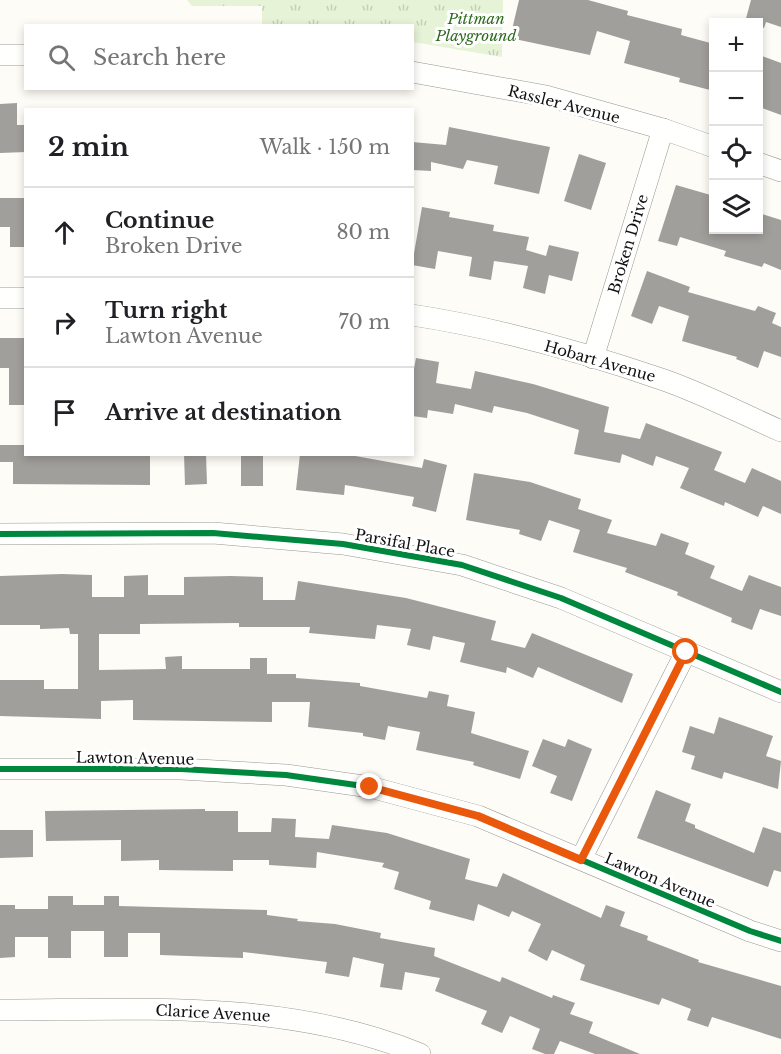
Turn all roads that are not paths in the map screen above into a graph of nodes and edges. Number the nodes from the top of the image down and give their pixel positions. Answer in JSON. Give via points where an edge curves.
{"nodes":[{"id":1,"x":0,"y":55,"type":"edge"},
{"id":2,"x":24,"y":55,"type":"edge"},
{"id":3,"x":414,"y":72,"type":"edge"},
{"id":4,"x":663,"y":129,"type":"junction"},
{"id":5,"x":709,"y":145,"type":"edge"},
{"id":6,"x":763,"y":164,"type":"edge"},
{"id":7,"x":781,"y":171,"type":"edge"},
{"id":8,"x":0,"y":298,"type":"edge"},
{"id":9,"x":24,"y":298,"type":"edge"},
{"id":10,"x":414,"y":315,"type":"edge"},
{"id":11,"x":592,"y":358,"type":"junction"},
{"id":12,"x":781,"y":431,"type":"edge"},
{"id":13,"x":0,"y":534,"type":"edge"},
{"id":14,"x":686,"y":652,"type":"junction"},
{"id":15,"x":781,"y":692,"type":"edge"},
{"id":16,"x":0,"y":769,"type":"edge"},
{"id":17,"x":581,"y":860,"type":"junction"},
{"id":18,"x":781,"y":940,"type":"edge"},
{"id":19,"x":0,"y":1010,"type":"edge"},
{"id":20,"x":420,"y":1054,"type":"edge"}],
"edges":[{"from":1,"to":2,"type":"street"},
{"from":3,"to":4,"type":"street","name":"Rassler Avenue","via":[[546,96]]},
{"from":4,"to":5,"type":"street","name":"Rassler Avenue"},
{"from":4,"to":11,"type":"street","name":"Broken Drive"},
{"from":6,"to":7,"type":"street"},
{"from":8,"to":9,"type":"street"},
{"from":10,"to":11,"type":"street","name":"Hobart Avenue","via":[[454,321]]},
{"from":11,"to":12,"type":"street","name":"Hobart Avenue","via":[[666,381]]},
{"from":13,"to":14,"type":"street","name":"Parsifal Place","via":[[213,533],[343,544],[462,565],[561,598]]},
{"from":14,"to":15,"type":"street","name":"Parsifal Place"},
{"from":14,"to":17,"type":"street"},
{"from":16,"to":17,"type":"street","name":"Lawton Avenue","via":[[286,774],[370,787],[478,816]]},
{"from":17,"to":18,"type":"street","name":"Lawton Avenue","via":[[750,932]]},
{"from":19,"to":20,"type":"street","name":"Clarice Avenue","via":[[184,1010],[270,1015],[348,1030]]}]}
